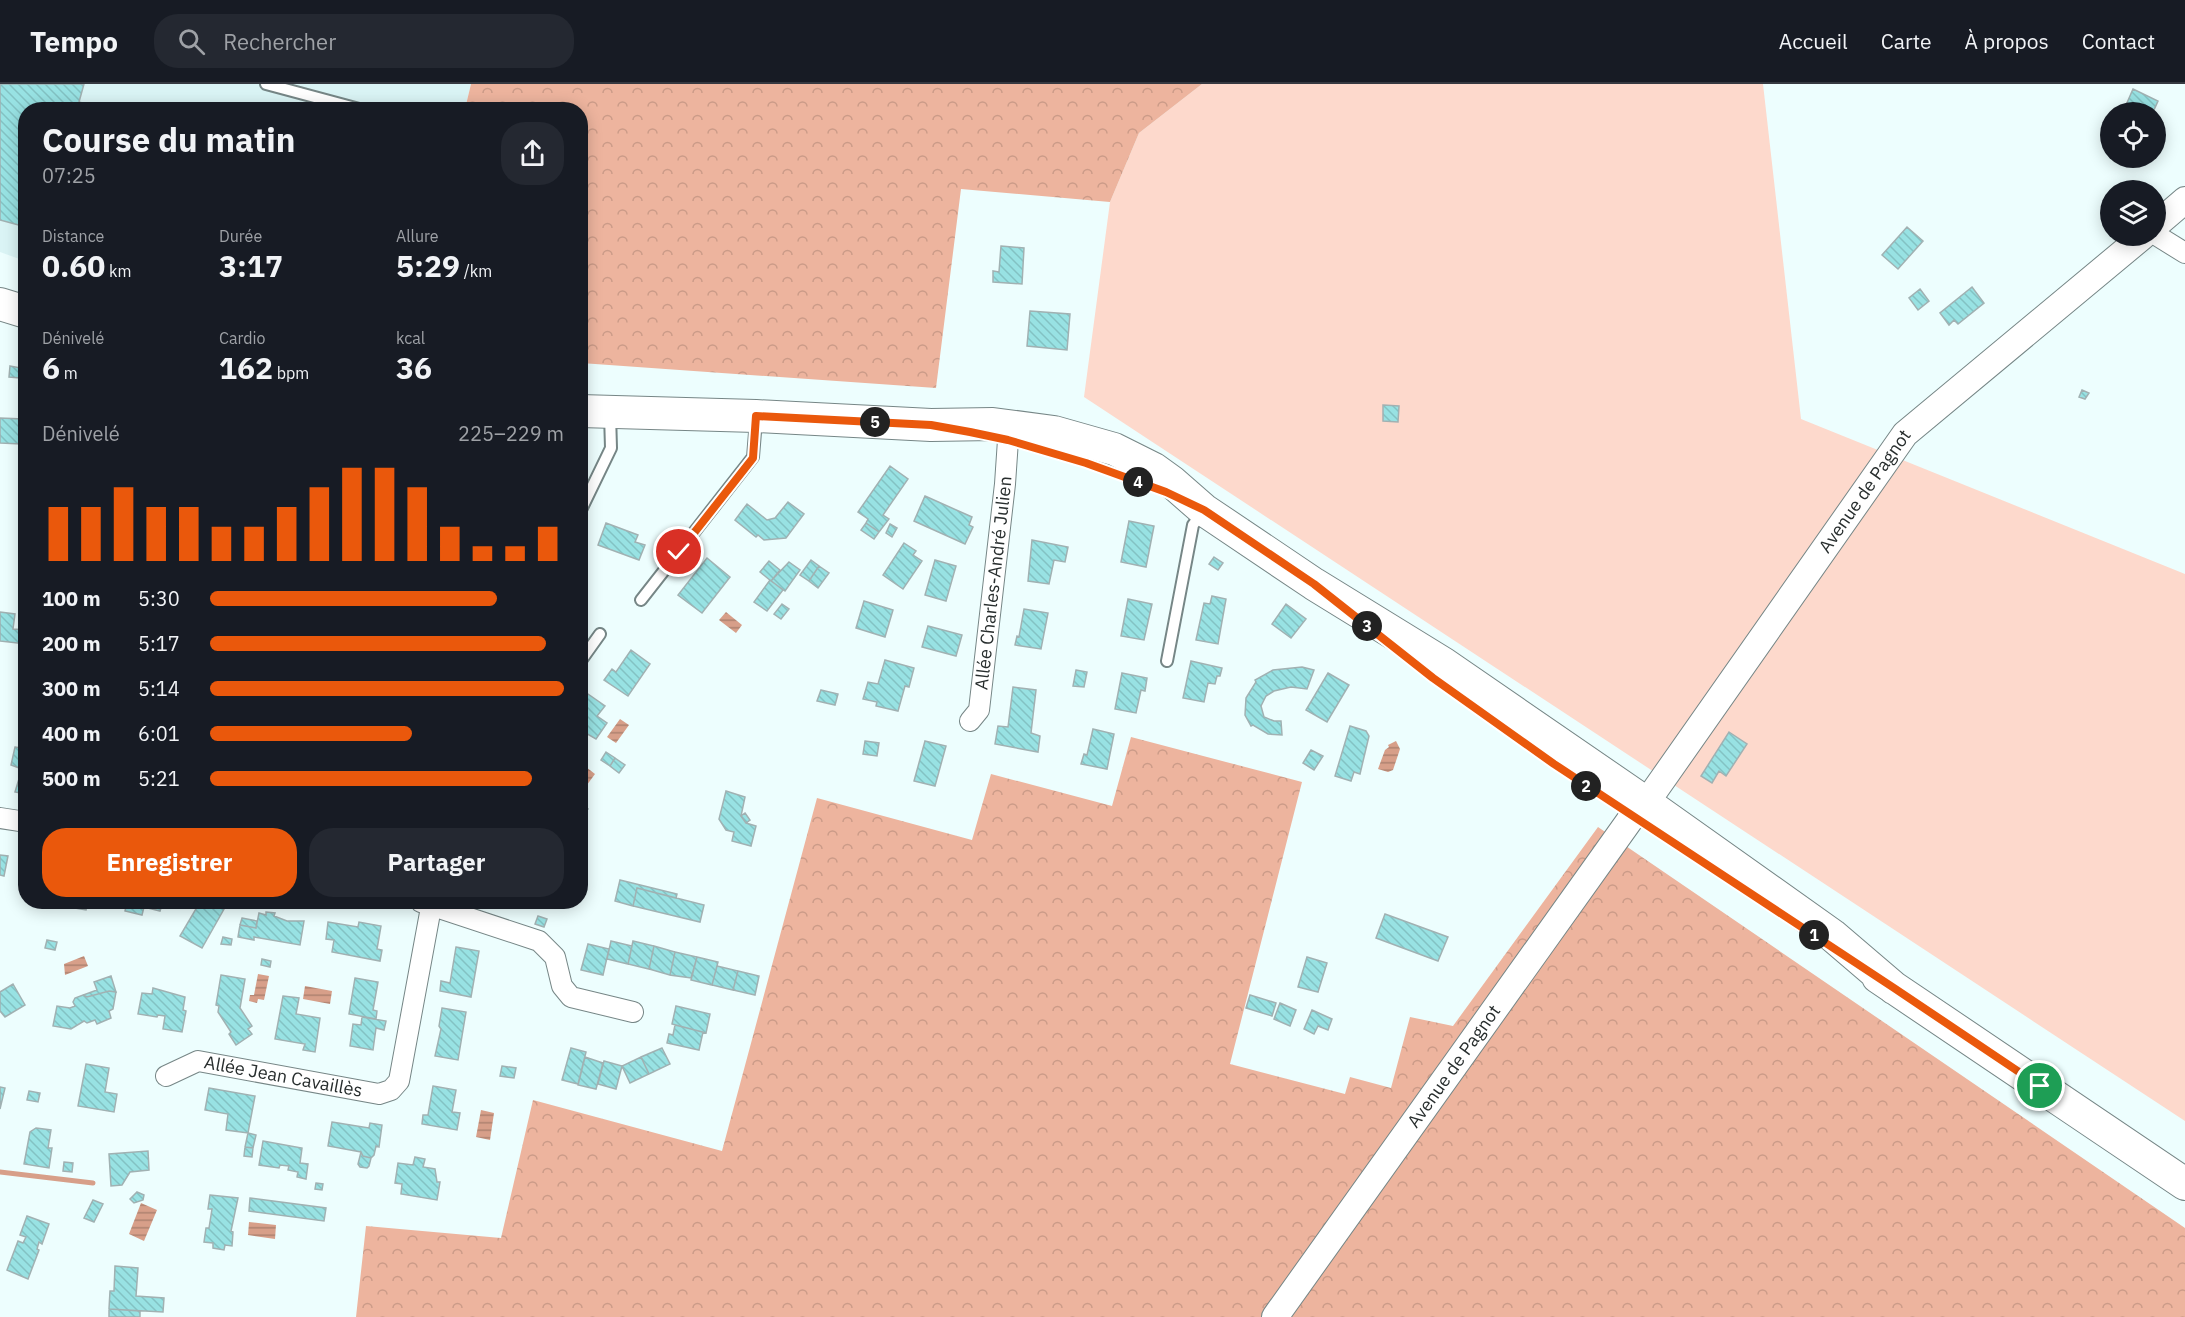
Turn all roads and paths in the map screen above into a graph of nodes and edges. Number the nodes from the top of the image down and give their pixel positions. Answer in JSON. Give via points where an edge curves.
{"nodes":[{"id":1,"x":266,"y":84,"type":"edge"},
{"id":2,"x":333,"y":102,"type":"edge"},
{"id":3,"x":2185,"y":200,"type":"edge"},
{"id":4,"x":2166,"y":216,"type":"edge"},
{"id":5,"x":2166,"y":242,"type":"edge"},
{"id":6,"x":2131,"y":246,"type":"edge"},
{"id":7,"x":2185,"y":254,"type":"edge"},
{"id":8,"x":595,"y":411,"type":"edge"},
{"id":9,"x":756,"y":416,"type":"junction"},
{"id":10,"x":931,"y":425,"type":"junction"},
{"id":11,"x":1008,"y":440,"type":"junction"},
{"id":12,"x":588,"y":495,"type":"edge"},
{"id":13,"x":1204,"y":510,"type":"junction"},
{"id":14,"x":641,"y":600,"type":"dead end"},
{"id":15,"x":600,"y":634,"type":"dead end"},
{"id":16,"x":588,"y":651,"type":"edge"},
{"id":17,"x":1167,"y":661,"type":"dead end"},
{"id":18,"x":970,"y":721,"type":"dead end"},
{"id":19,"x":1639,"y":810,"type":"junction"},
{"id":20,"x":0,"y":818,"type":"edge"},
{"id":21,"x":18,"y":821,"type":"edge"},
{"id":22,"x":427,"y":909,"type":"edge"},
{"id":23,"x":448,"y":909,"type":"edge"},
{"id":24,"x":633,"y":1012,"type":"dead end"},
{"id":25,"x":166,"y":1076,"type":"dead end"},
{"id":26,"x":2185,"y":1184,"type":"edge"},
{"id":27,"x":1275,"y":1317,"type":"edge"}],
"edges":[{"from":1,"to":2,"type":"lane"},
{"from":3,"to":4,"type":"street"},
{"from":5,"to":7,"type":"street"},
{"from":6,"to":19,"type":"street","name":"Avenue de Pagnot","via":[[1905,434]]},
{"from":8,"to":9,"type":"main road"},
{"from":8,"to":12,"type":"lane","via":[[611,448]]},
{"from":9,"to":10,"type":"main road"},
{"from":9,"to":14,"type":"lane","via":[[753,458]]},
{"from":10,"to":11,"type":"main road"},
{"from":10,"to":13,"type":"main road","via":[[1024,426],[1093,442],[1154,469]]},
{"from":11,"to":13,"type":"main road","via":[[1106,470]]},
{"from":11,"to":18,"type":"street","name":"Allée Charles-André Julien","via":[[979,710]]},
{"from":13,"to":17,"type":"lane","via":[[1193,525]]},
{"from":13,"to":19,"type":"main road","via":[[1314,584],[1433,678],[1554,764]]},
{"from":15,"to":16,"type":"lane"},
{"from":19,"to":26,"type":"main road"},
{"from":19,"to":27,"type":"street","name":"Avenue de Pagnot"},
{"from":20,"to":21,"type":"street"},
{"from":22,"to":25,"type":"street","name":"Allée Jean Cavaillès","via":[[399,1081],[391,1090],[379,1094],[198,1061]]},
{"from":23,"to":24,"type":"street","via":[[539,941],[555,957],[562,986],[571,997]]}]}
